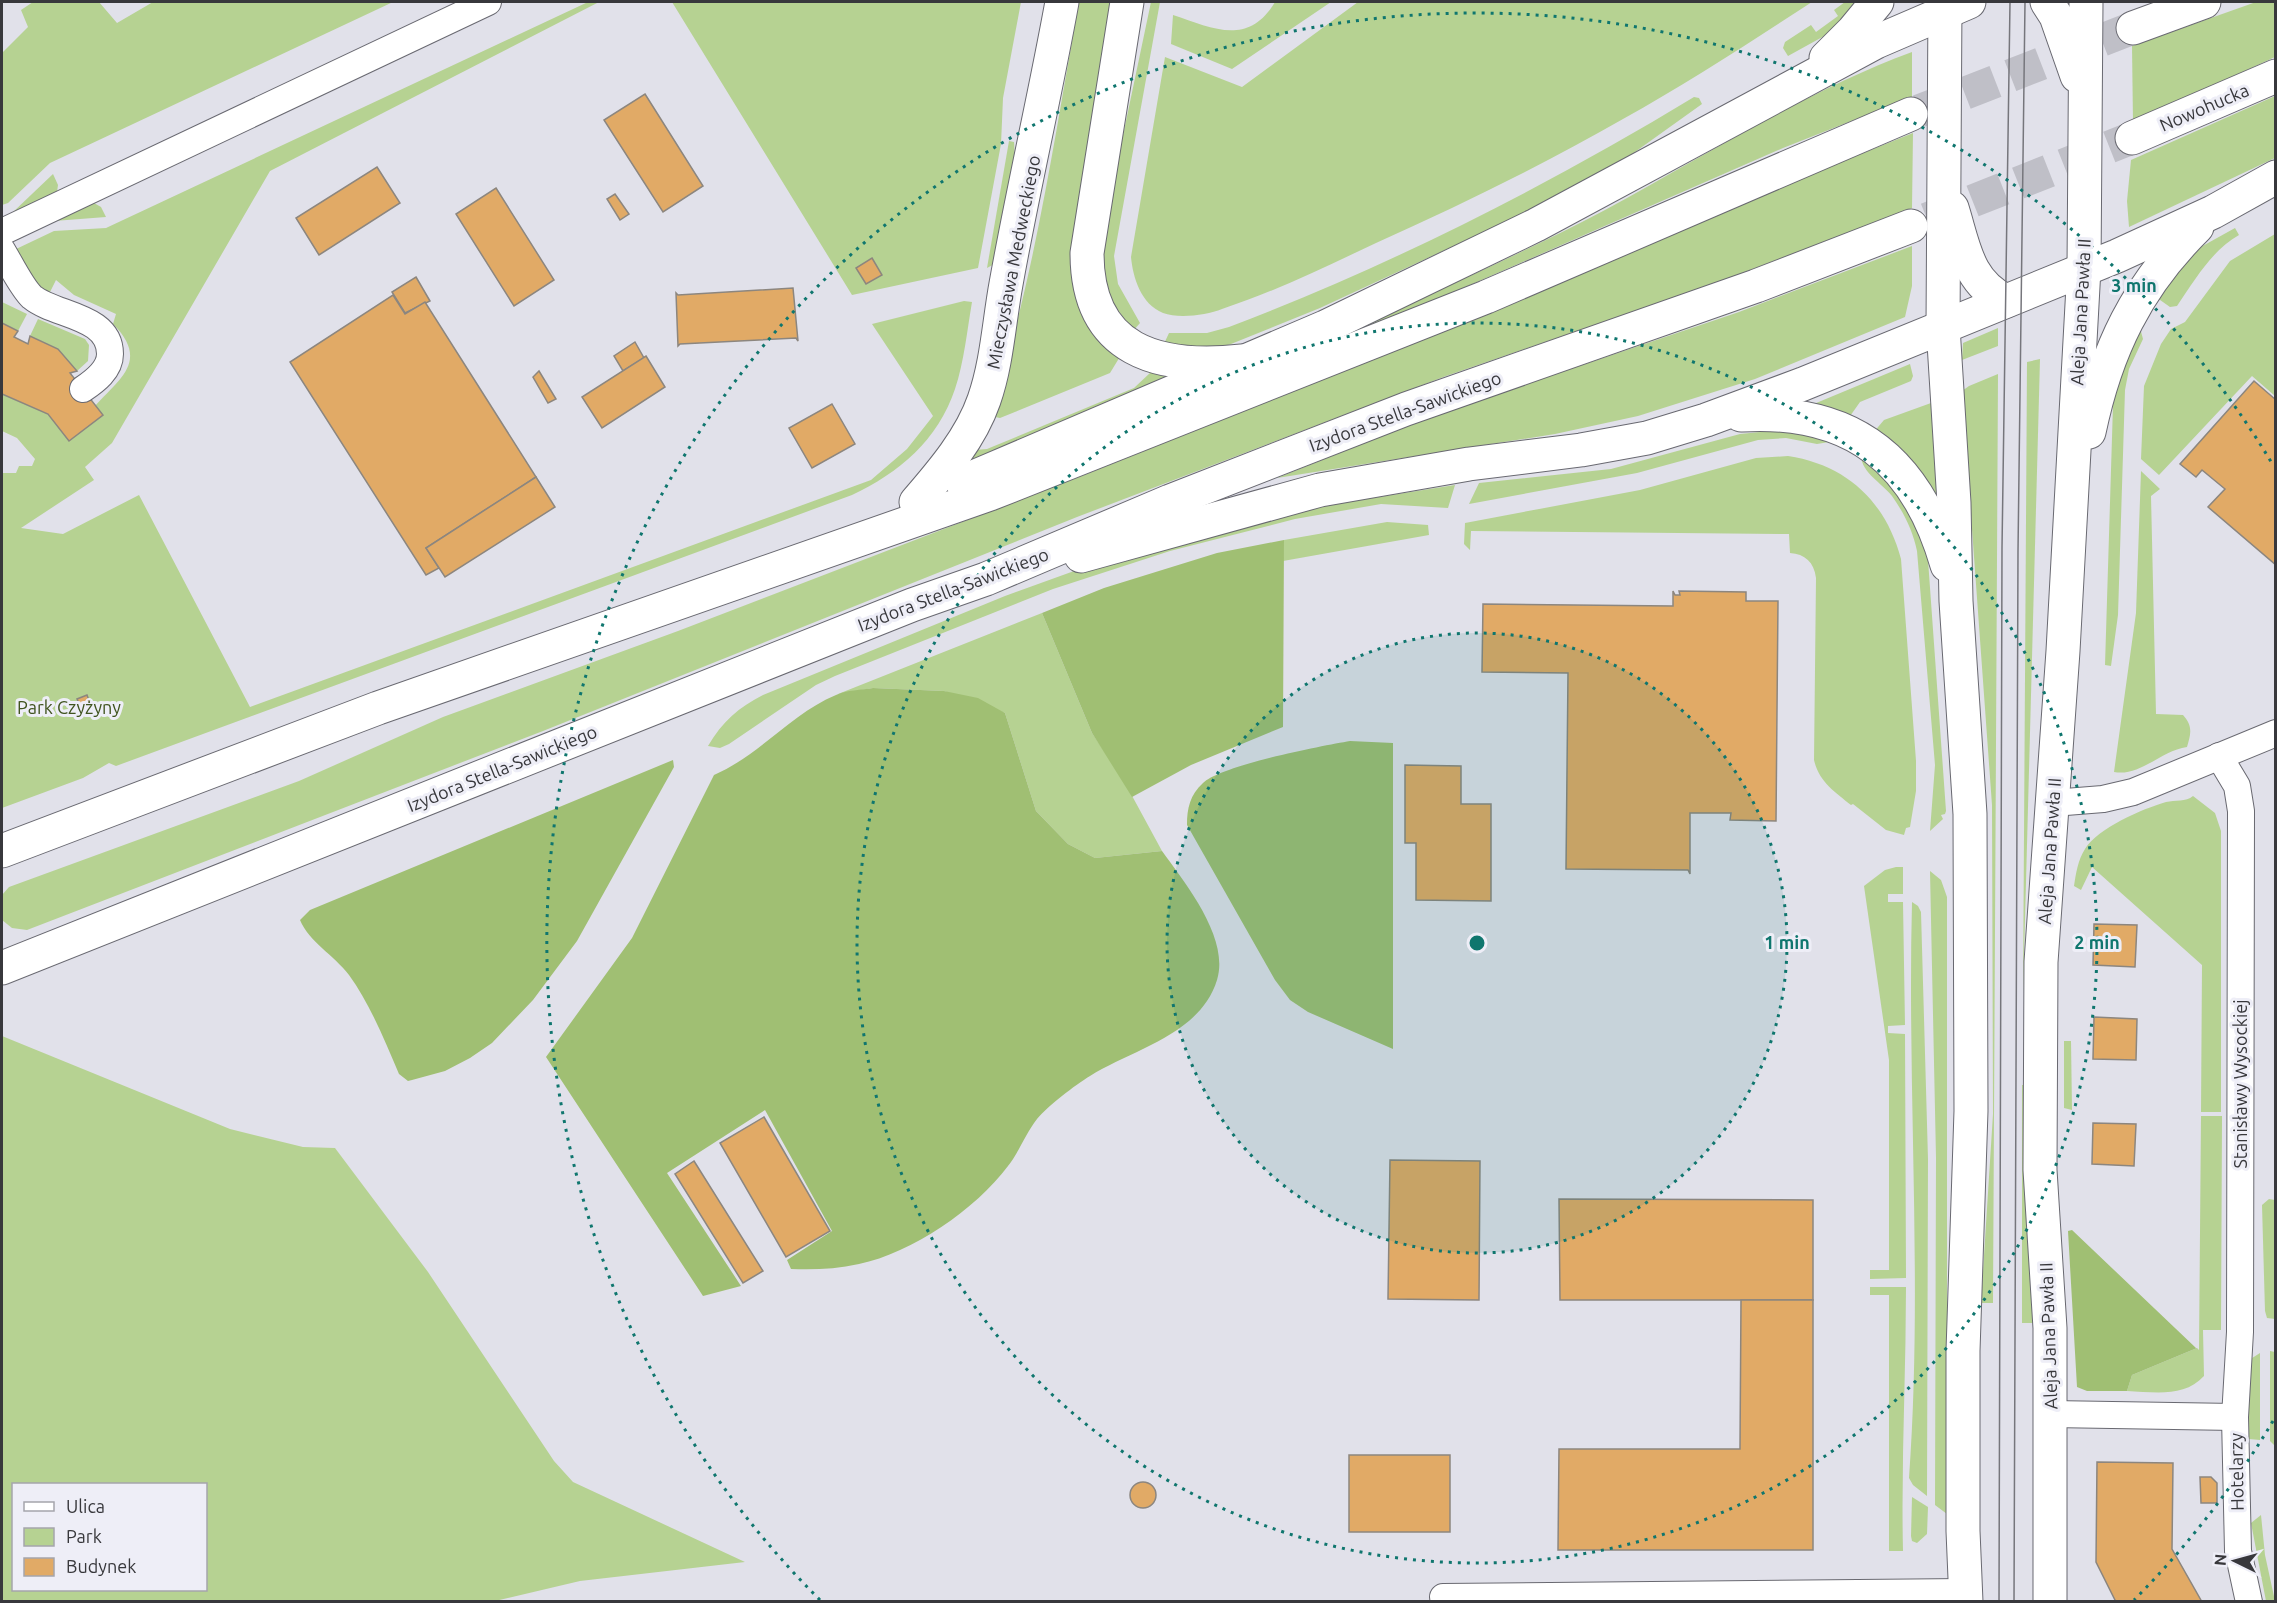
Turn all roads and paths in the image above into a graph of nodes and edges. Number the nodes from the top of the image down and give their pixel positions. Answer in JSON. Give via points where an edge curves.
{"nodes":[{"id":1,"x":488,"y":2,"type":"edge"},
{"id":2,"x":1062,"y":2,"type":"edge"},
{"id":3,"x":1127,"y":2,"type":"edge"},
{"id":4,"x":1877,"y":2,"type":"edge"},
{"id":5,"x":2047,"y":2,"type":"edge"},
{"id":6,"x":2086,"y":2,"type":"edge"},
{"id":7,"x":2204,"y":2,"type":"edge"},
{"id":8,"x":1953,"y":4,"type":"edge"},
{"id":9,"x":2133,"y":28,"type":"tunnel mouth"},
{"id":10,"x":2276,"y":76,"type":"edge"},
{"id":11,"x":1784,"y":90,"type":"junction"},
{"id":12,"x":2085,"y":100,"type":"junction"},
{"id":13,"x":1911,"y":114,"type":"tunnel mouth"},
{"id":14,"x":2133,"y":138,"type":"tunnel mouth"},
{"id":15,"x":2276,"y":177,"type":"edge"},
{"id":16,"x":1943,"y":180,"type":"junction"},
{"id":17,"x":2213,"y":212,"type":"junction"},
{"id":18,"x":1911,"y":226,"type":"tunnel mouth"},
{"id":19,"x":7,"y":230,"type":"edge"},
{"id":20,"x":2,"y":250,"type":"edge"},
{"id":21,"x":2084,"y":268,"type":"junction"},
{"id":22,"x":2006,"y":301,"type":"junction"},
{"id":23,"x":1942,"y":327,"type":"junction"},
{"id":24,"x":1244,"y":361,"type":"junction"},
{"id":25,"x":83,"y":389,"type":"dead end"},
{"id":26,"x":1706,"y":420,"type":"junction"},
{"id":27,"x":916,"y":502,"type":"junction"},
{"id":28,"x":2068,"y":531,"type":"junction"},
{"id":29,"x":878,"y":532,"type":"junction"},
{"id":30,"x":986,"y":579,"type":"junction"},
{"id":31,"x":1956,"y":601,"type":"junction"},
{"id":32,"x":2276,"y":733,"type":"edge"},
{"id":33,"x":2219,"y":756,"type":"junction"},
{"id":34,"x":2053,"y":803,"type":"junction"},
{"id":35,"x":4,"y":851,"type":"edge"},
{"id":36,"x":2,"y":945,"type":"edge"},
{"id":37,"x":38,"y":952,"type":"junction"},
{"id":38,"x":2,"y":968,"type":"edge"},
{"id":39,"x":2051,"y":1414,"type":"junction"},
{"id":40,"x":2235,"y":1417,"type":"junction"},
{"id":41,"x":1443,"y":1597,"type":"dead end"},
{"id":42,"x":1966,"y":1597,"type":"edge"},
{"id":43,"x":2050,"y":1602,"type":"edge"},
{"id":44,"x":2249,"y":1602,"type":"edge"}],
"edges":[{"from":1,"to":19,"type":"street"},
{"from":2,"to":27,"type":"main road","name":"Mieczysława Medweckiego","via":[[984,401],[972,428]]},
{"from":3,"to":24,"type":"main road","via":[[1087,254],[1095,303],[1113,331],[1142,353],[1176,363]]},
{"from":4,"to":11,"type":"main road","via":[[1835,49]]},
{"from":5,"to":12,"type":"main road","name":"Aleja Jana Pawła II","via":[[2056,16]]},
{"from":6,"to":12,"type":"main road","name":"Aleja Jana Pawła II"},
{"from":7,"to":9,"type":"main road"},
{"from":8,"to":11,"type":"main road"},
{"from":8,"to":16,"type":"main road"},
{"from":10,"to":14,"type":"main road","name":"Nowohucka"},
{"from":11,"to":24,"type":"main road","via":[[1536,225],[1325,327]]},
{"from":12,"to":21,"type":"main road","name":"Aleja Jana Pawła II"},
{"from":13,"to":29,"type":"main road","via":[[1486,297],[990,494]]},
{"from":15,"to":17,"type":"main road"},
{"from":16,"to":22,"type":"main road","via":[[1972,272],[1981,285]]},
{"from":16,"to":23,"type":"main road"},
{"from":17,"to":21,"type":"main road"},
{"from":17,"to":28,"type":"main road","via":[[2170,253],[2132,307],[2121,330],[2102,378]]},
{"from":18,"to":30,"type":"main road","name":"Izydora Stella-Sawickiego","via":[[1406,409],[1170,501]]},
{"from":20,"to":25,"type":"street","via":[[32,297],[97,327],[106,336],[110,348],[108,364]]},
{"from":21,"to":22,"type":"main road"},
{"from":21,"to":28,"type":"main road","name":"Aleja Jana Pawła II"},
{"from":22,"to":23,"type":"main road"},
{"from":23,"to":26,"type":"main road"},
{"from":23,"to":31,"type":"main road","via":[[1954,503]]},
{"from":24,"to":27,"type":"main road"},
{"from":26,"to":30,"type":"main road","via":[[1647,438],[1581,450],[1469,464],[1320,490]]},
{"from":26,"to":31,"type":"main road","via":[[1755,414],[1793,417],[1829,425],[1872,446],[1908,481],[1922,502]]},
{"from":27,"to":29,"type":"main road"},
{"from":28,"to":34,"type":"main road","name":"Aleja Jana Pawła II"},
{"from":29,"to":35,"type":"main road","via":[[378,708]]},
{"from":30,"to":37,"type":"main road","name":"Izydora Stella-Sawickiego"},
{"from":31,"to":42,"type":"main road","via":[[1971,853],[1971,1121],[1963,1351]]},
{"from":32,"to":33,"type":"street"},
{"from":33,"to":34,"type":"street","via":[[2118,797]]},
{"from":33,"to":40,"type":"street","name":"Stanisławy Wysockiej","via":[[2237,786],[2241,811],[2240,1332]]},
{"from":34,"to":39,"type":"main road","name":"Aleja Jana Pawła II","via":[[2041,962],[2039,1114]]},
{"from":36,"to":37,"type":"main road"},
{"from":37,"to":38,"type":"main road","name":"Izydora Stella-Sawickiego"},
{"from":39,"to":40,"type":"street","name":"Hotelarzy"},
{"from":39,"to":43,"type":"main road","name":"Aleja Jana Pawła II"},
{"from":40,"to":44,"type":"street","name":"Hotelarzy","via":[[2238,1551]]},
{"from":41,"to":42,"type":"street"}]}
